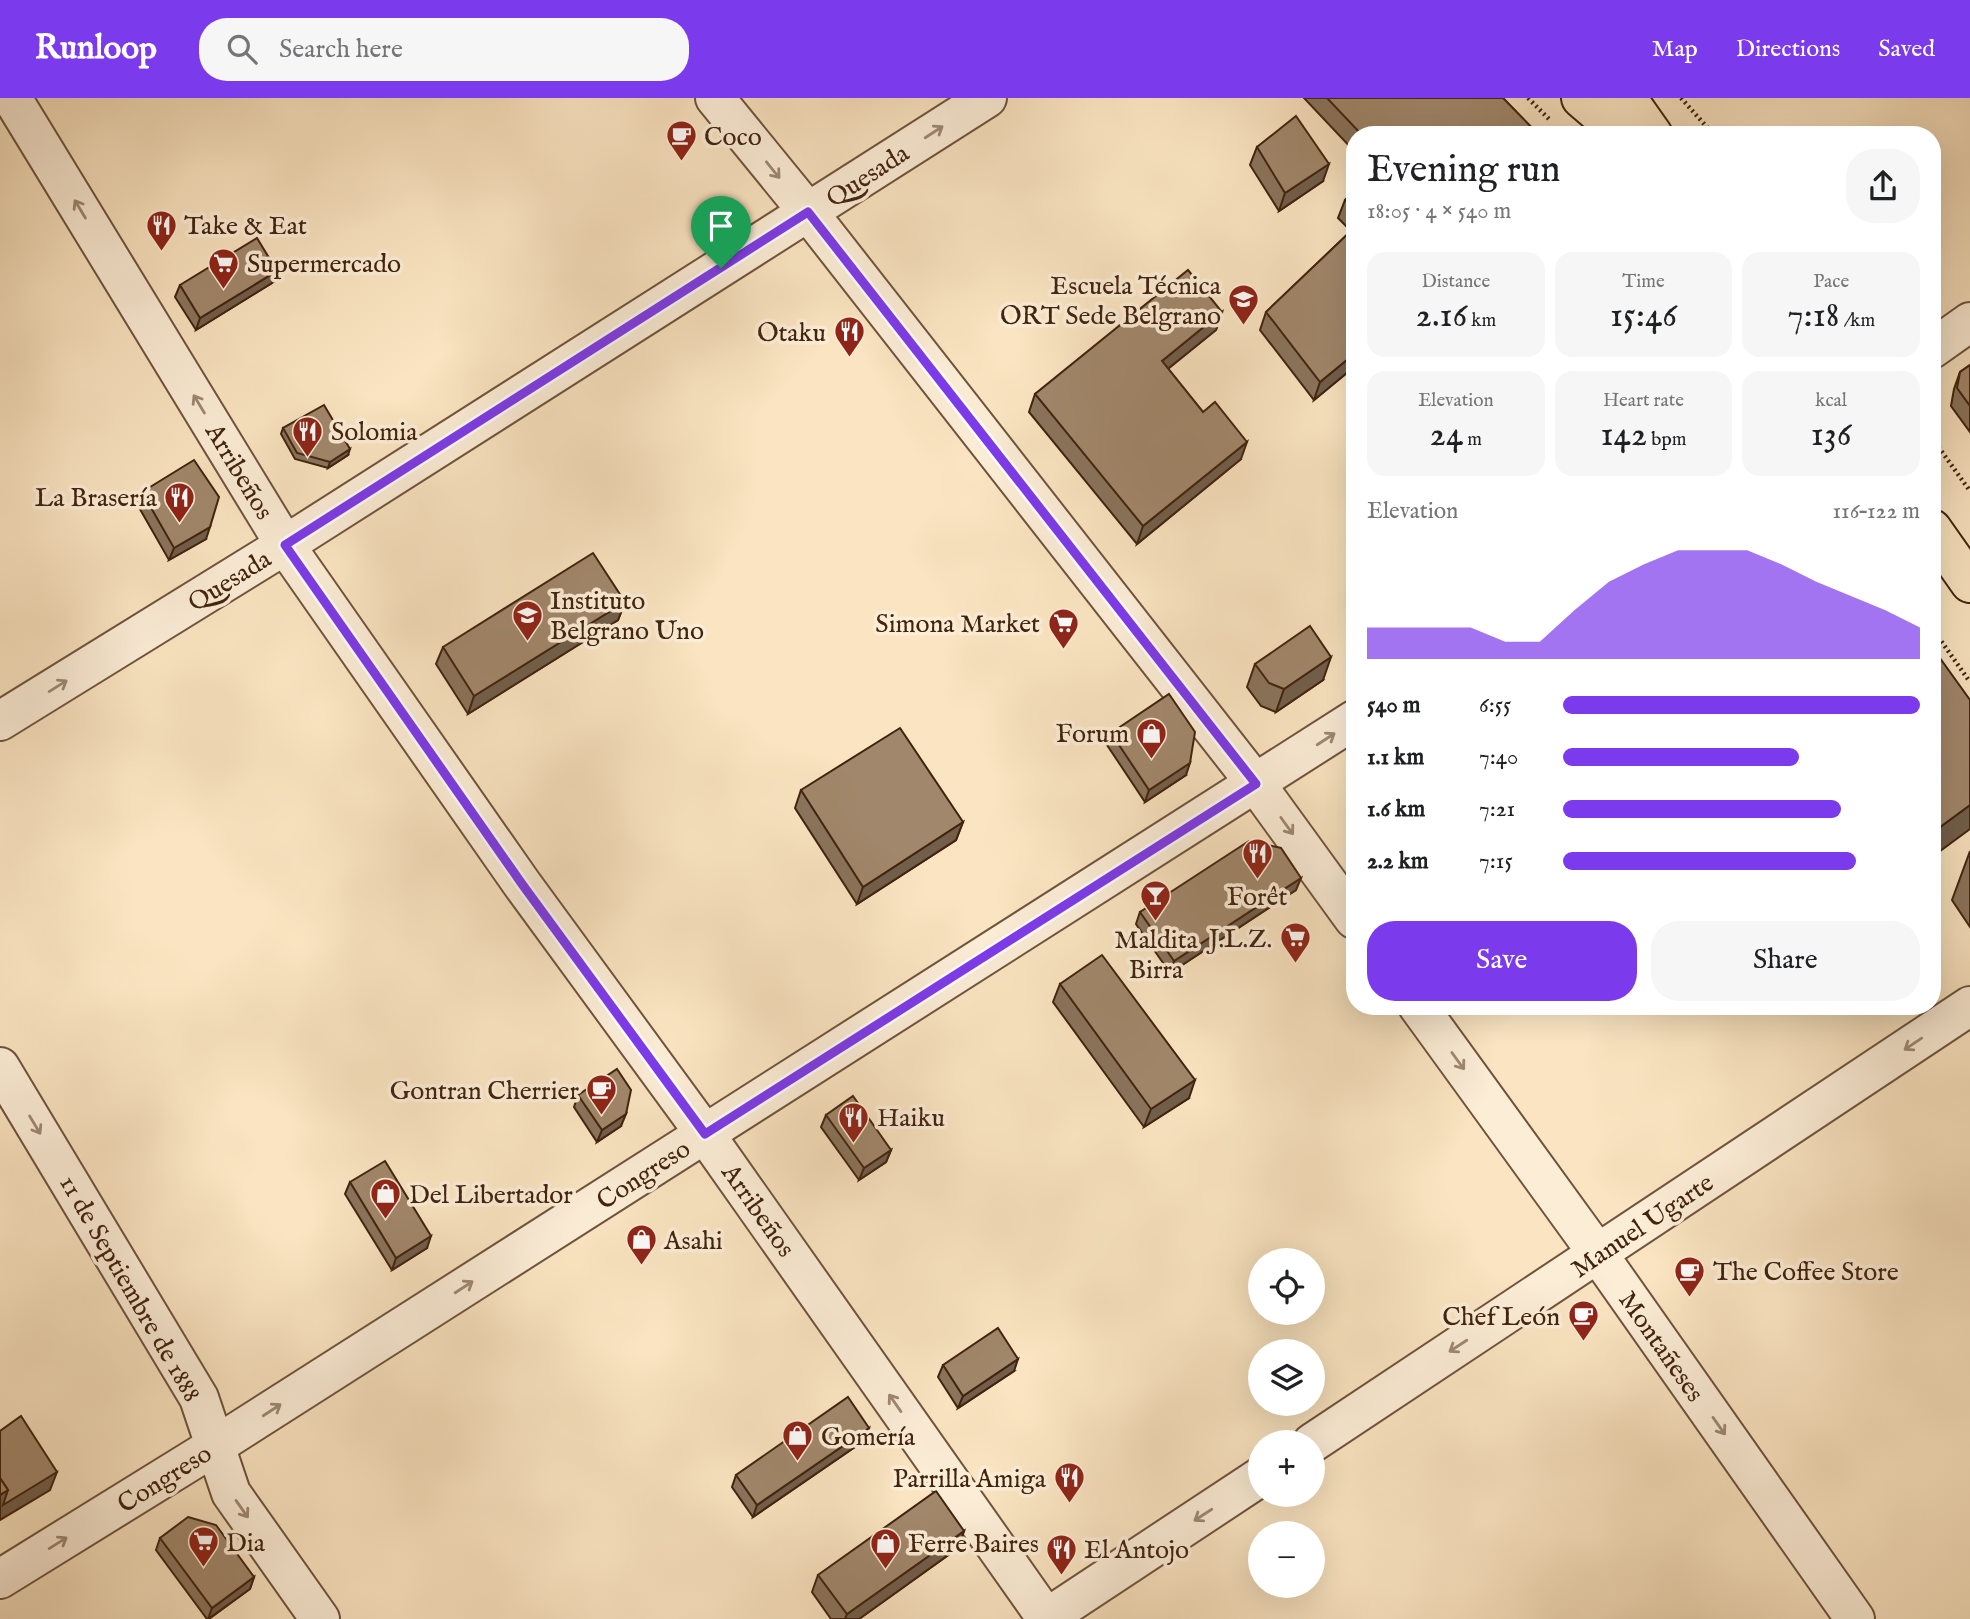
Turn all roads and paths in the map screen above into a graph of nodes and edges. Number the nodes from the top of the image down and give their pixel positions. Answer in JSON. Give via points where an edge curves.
{"nodes":[{"id":1,"x":12,"y":98,"type":"edge"},
{"id":2,"x":715,"y":98,"type":"edge"},
{"id":3,"x":987,"y":98,"type":"edge"},
{"id":4,"x":1528,"y":98,"type":"edge"},
{"id":5,"x":1581,"y":98,"type":"edge"},
{"id":6,"x":1627,"y":98,"type":"edge"},
{"id":7,"x":1681,"y":98,"type":"edge"},
{"id":8,"x":1555,"y":125,"type":"dead end"},
{"id":9,"x":1614,"y":126,"type":"edge"},
{"id":10,"x":1647,"y":126,"type":"edge"},
{"id":11,"x":1706,"y":126,"type":"edge"},
{"id":12,"x":808,"y":212,"type":"junction"},
{"id":13,"x":1970,"y":323,"type":"edge"},
{"id":14,"x":1941,"y":343,"type":"edge"},
{"id":15,"x":1941,"y":451,"type":"edge"},
{"id":16,"x":1970,"y":491,"type":"edge"},
{"id":17,"x":1941,"y":542,"type":"edge"},
{"id":18,"x":285,"y":545,"type":"junction"},
{"id":19,"x":1970,"y":583,"type":"edge"},
{"id":20,"x":1941,"y":641,"type":"edge"},
{"id":21,"x":1970,"y":682,"type":"edge"},
{"id":22,"x":0,"y":721,"type":"edge"},
{"id":23,"x":1346,"y":725,"type":"edge"},
{"id":24,"x":1256,"y":784,"type":"junction"},
{"id":25,"x":1346,"y":908,"type":"edge"},
{"id":26,"x":1970,"y":1006,"type":"edge"},
{"id":27,"x":1425,"y":1015,"type":"edge"},
{"id":28,"x":0,"y":1067,"type":"edge"},
{"id":29,"x":705,"y":1134,"type":"junction"},
{"id":30,"x":1598,"y":1254,"type":"junction"},
{"id":31,"x":1325,"y":1434,"type":"edge"},
{"id":32,"x":215,"y":1446,"type":"junction"},
{"id":33,"x":1248,"y":1485,"type":"edge"},
{"id":34,"x":0,"y":1579,"type":"edge"},
{"id":35,"x":320,"y":1619,"type":"edge"},
{"id":36,"x":1046,"y":1619,"type":"edge"},
{"id":37,"x":1855,"y":1619,"type":"edge"}],
"edges":[{"from":18,"to":1,"type":"street","name":"Arribeños","one_way":true},
{"from":2,"to":12,"type":"street","one_way":true},
{"from":12,"to":3,"type":"street","name":"Quesada","one_way":true},
{"from":4,"to":8,"type":"path"},
{"from":5,"to":9,"type":"main road"},
{"from":6,"to":10,"type":"main road"},
{"from":7,"to":11,"type":"path"},
{"from":12,"to":18,"type":"street","name":"Quesada"},
{"from":12,"to":24,"type":"street"},
{"from":13,"to":14,"type":"street"},
{"from":15,"to":16,"type":"path"},
{"from":17,"to":19,"type":"main road"},
{"from":22,"to":18,"type":"street","name":"Quesada","one_way":true},
{"from":18,"to":29,"type":"street","name":"Arribeños","via":[[522,884]]},
{"from":20,"to":21,"type":"path"},
{"from":24,"to":23,"type":"street","name":"Congreso","one_way":true},
{"from":24,"to":25,"type":"street","one_way":true},
{"from":24,"to":29,"type":"street","name":"Congreso"},
{"from":26,"to":30,"type":"street","name":"Manuel Ugarte","one_way":true},
{"from":27,"to":30,"type":"street","name":"Montañeses","one_way":true},
{"from":28,"to":32,"type":"street","name":"11 de Septiembre de 1888","one_way":true,"via":[[199,1398]]},
{"from":32,"to":29,"type":"street","name":"Congreso","one_way":true},
{"from":36,"to":29,"type":"street","name":"Arribeños","one_way":true},
{"from":30,"to":31,"type":"street","name":"Manuel Ugarte","one_way":true},
{"from":30,"to":37,"type":"street","name":"Montañeses","one_way":true},
{"from":34,"to":32,"type":"street","name":"Congreso","one_way":true},
{"from":32,"to":35,"type":"street","name":"11 de Septiembre de 1888","one_way":true,"via":[[231,1493]]},
{"from":33,"to":36,"type":"street","one_way":true}]}
